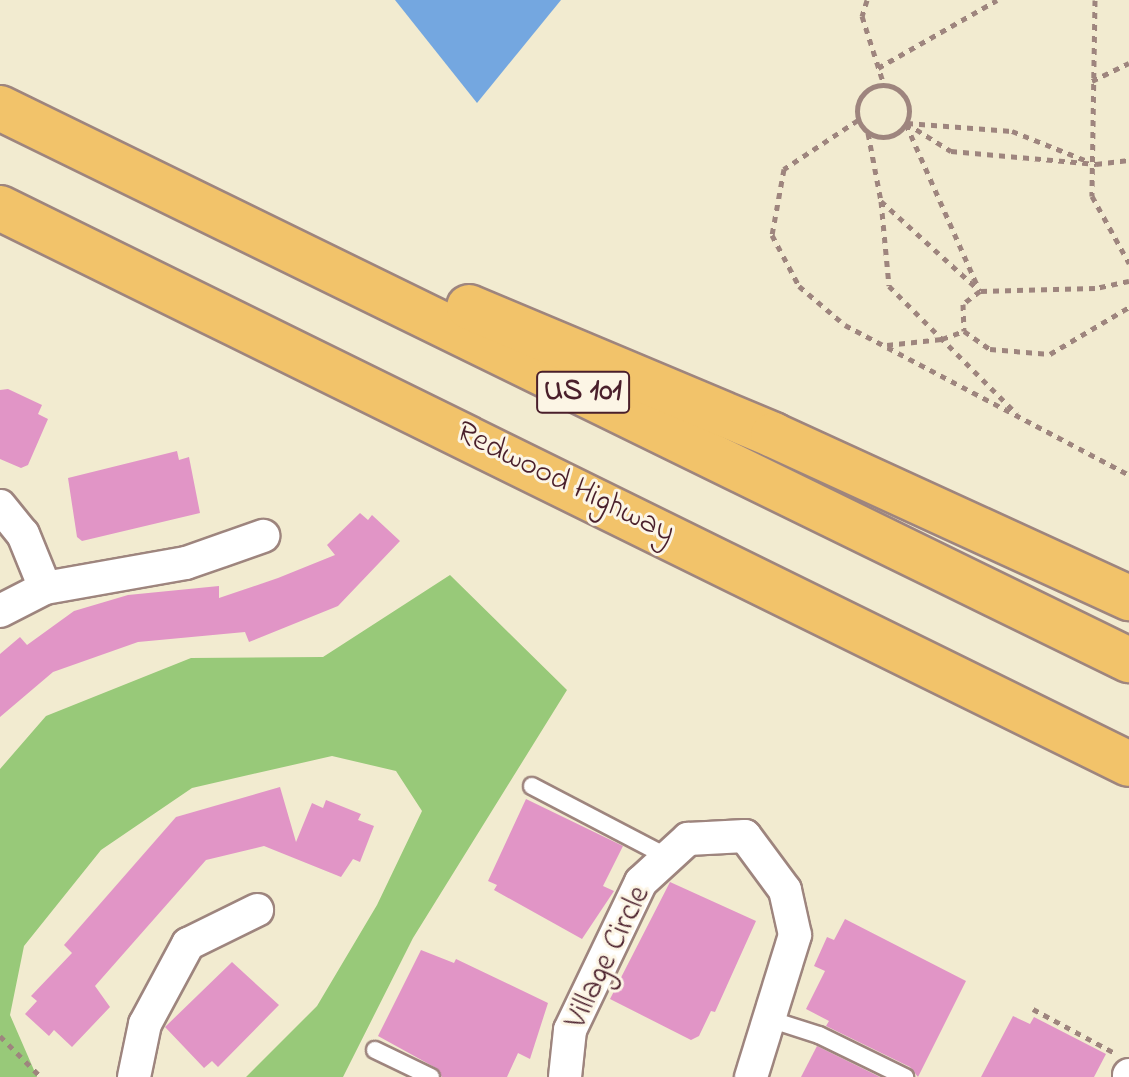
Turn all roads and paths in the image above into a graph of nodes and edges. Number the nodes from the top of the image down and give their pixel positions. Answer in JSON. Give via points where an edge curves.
{"nodes":[{"id":1,"x":867,"y":0,"type":"edge"},
{"id":2,"x":997,"y":0,"type":"edge"},
{"id":3,"x":1095,"y":0,"type":"edge"},
{"id":4,"x":1129,"y":63,"type":"edge"},
{"id":5,"x":878,"y":68,"type":"junction"},
{"id":6,"x":1092,"y":81,"type":"junction"},
{"id":7,"x":884,"y":85,"type":"junction"},
{"id":8,"x":18,"y":116,"type":"edge"},
{"id":9,"x":858,"y":120,"type":"junction"},
{"id":10,"x":906,"y":123,"type":"junction"},
{"id":11,"x":868,"y":133,"type":"junction"},
{"id":12,"x":1129,"y":160,"type":"edge"},
{"id":13,"x":1096,"y":164,"type":"junction"},
{"id":14,"x":881,"y":201,"type":"junction"},
{"id":15,"x":0,"y":208,"type":"edge"},
{"id":16,"x":1129,"y":263,"type":"edge"},
{"id":17,"x":1129,"y":281,"type":"edge"},
{"id":18,"x":980,"y":291,"type":"junction"},
{"id":19,"x":1129,"y":307,"type":"edge"},
{"id":20,"x":964,"y":331,"type":"junction"},
{"id":21,"x":942,"y":339,"type":"junction"},
{"id":22,"x":884,"y":346,"type":"junction"},
{"id":23,"x":1021,"y":418,"type":"junction"},
{"id":24,"x":1129,"y":475,"type":"edge"},
{"id":25,"x":0,"y":506,"type":"edge"},
{"id":26,"x":263,"y":536,"type":"dead end"},
{"id":27,"x":45,"y":588,"type":"junction"},
{"id":28,"x":1129,"y":598,"type":"edge"},
{"id":29,"x":0,"y":611,"type":"edge"},
{"id":30,"x":1129,"y":660,"type":"edge"},
{"id":31,"x":1129,"y":764,"type":"edge"},
{"id":32,"x":532,"y":786,"type":"dead end"},
{"id":33,"x":668,"y":857,"type":"junction"},
{"id":34,"x":257,"y":910,"type":"dead end"},
{"id":35,"x":1033,"y":1009,"type":"dead end"},
{"id":36,"x":769,"y":1019,"type":"junction"},
{"id":37,"x":0,"y":1036,"type":"edge"},
{"id":38,"x":375,"y":1050,"type":"dead end"},
{"id":39,"x":1126,"y":1068,"type":"edge"},
{"id":40,"x":41,"y":1077,"type":"edge"},
{"id":41,"x":134,"y":1077,"type":"edge"},
{"id":42,"x":431,"y":1077,"type":"edge"},
{"id":43,"x":565,"y":1077,"type":"edge"},
{"id":44,"x":751,"y":1077,"type":"edge"},
{"id":45,"x":905,"y":1077,"type":"edge"}],
"edges":[{"from":1,"to":5,"type":"path","via":[[862,16]]},
{"from":2,"to":5,"type":"path"},
{"from":3,"to":6,"type":"path"},
{"from":4,"to":6,"type":"path"},
{"from":5,"to":7,"type":"path"},
{"from":6,"to":13,"type":"path"},
{"from":7,"to":9,"type":"path","via":[[862,95]]},
{"from":7,"to":10,"type":"path","via":[[905,97]]},
{"from":8,"to":28,"type":"highway","via":[[773,435]]},
{"from":8,"to":30,"type":"highway","number":"US 101"},
{"from":9,"to":11,"type":"path"},
{"from":9,"to":22,"type":"path","via":[[784,169],[772,235],[799,286],[845,325]]},
{"from":10,"to":11,"type":"path","via":[[885,137]]},
{"from":10,"to":13,"type":"path","via":[[1012,131]]},
{"from":10,"to":13,"type":"path","via":[[951,151]]},
{"from":10,"to":18,"type":"path"},
{"from":11,"to":14,"type":"path"},
{"from":12,"to":13,"type":"path"},
{"from":13,"to":16,"type":"path","via":[[1092,196]]},
{"from":14,"to":18,"type":"path"},
{"from":14,"to":21,"type":"path","via":[[889,286]]},
{"from":15,"to":31,"type":"highway","name":"Redwood Highway","number":"US 101"},
{"from":17,"to":18,"type":"path","via":[[1095,288]]},
{"from":18,"to":20,"type":"path","via":[[963,304]]},
{"from":19,"to":20,"type":"path","via":[[1050,354],[990,349]]},
{"from":20,"to":21,"type":"path"},
{"from":21,"to":22,"type":"path"},
{"from":21,"to":23,"type":"path"},
{"from":22,"to":23,"type":"path"},
{"from":23,"to":24,"type":"path"},
{"from":25,"to":27,"type":"street","via":[[23,534]]},
{"from":26,"to":27,"type":"street","via":[[186,563]]},
{"from":27,"to":29,"type":"street"},
{"from":32,"to":33,"type":"lane"},
{"from":33,"to":36,"type":"street","name":"Village Circle","via":[[688,839],[745,836],[785,890],[795,935]]},
{"from":33,"to":43,"type":"street","name":"Village Circle","via":[[641,882],[570,1030]]},
{"from":34,"to":41,"type":"street","via":[[188,944],[145,1024]]},
{"from":35,"to":39,"type":"path"},
{"from":36,"to":44,"type":"street","name":"Village Circle"},
{"from":36,"to":45,"type":"lane","via":[[819,1035]]},
{"from":37,"to":40,"type":"path"},
{"from":38,"to":42,"type":"lane"}]}
